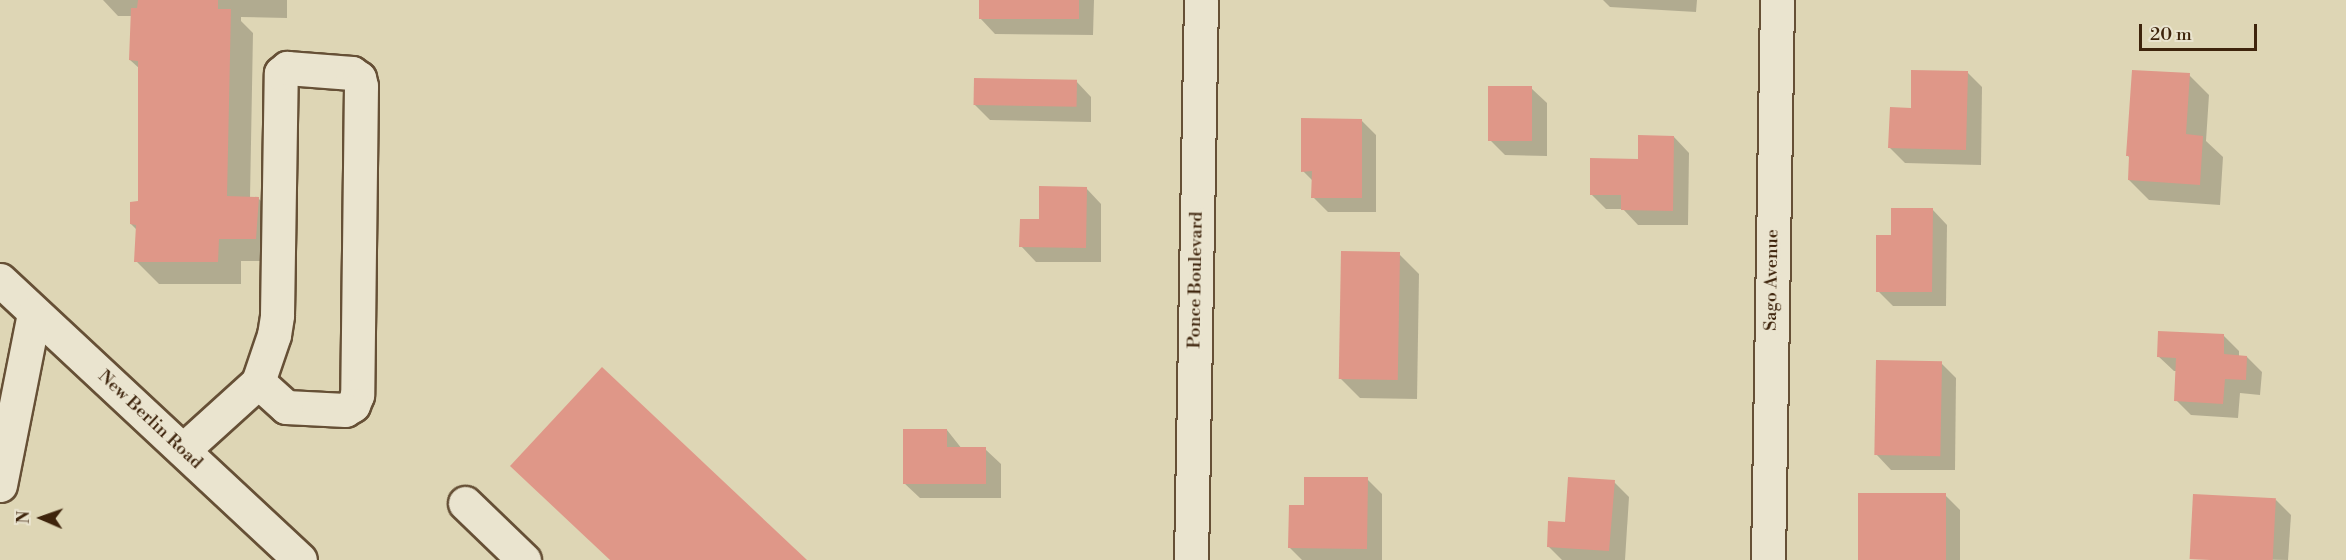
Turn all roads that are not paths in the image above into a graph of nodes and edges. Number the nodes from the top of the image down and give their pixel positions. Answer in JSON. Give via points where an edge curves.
{"nodes":[{"id":1,"x":1201,"y":0,"type":"edge"},
{"id":2,"x":1777,"y":0,"type":"edge"},
{"id":3,"x":0,"y":280,"type":"edge"},
{"id":4,"x":34,"y":313,"type":"junction"},
{"id":5,"x":258,"y":382,"type":"junction"},
{"id":6,"x":183,"y":450,"type":"junction"},
{"id":7,"x":0,"y":485,"type":"edge"},
{"id":8,"x":465,"y":504,"type":"dead end"},
{"id":9,"x":300,"y":560,"type":"edge"},
{"id":10,"x":524,"y":560,"type":"edge"},
{"id":11,"x":1191,"y":560,"type":"edge"},
{"id":12,"x":1768,"y":560,"type":"edge"}],
"edges":[{"from":1,"to":11,"type":"street","name":"Ponce Boulevard"},
{"from":2,"to":12,"type":"street","name":"Sago Avenue"},
{"from":3,"to":4,"type":"street","name":"New Berlin Road"},
{"from":4,"to":6,"type":"street","name":"New Berlin Road"},
{"from":4,"to":7,"type":"street"},
{"from":5,"to":5,"type":"street","via":[[277,315],[281,73],[287,68],[352,73],[361,86],[357,395],[353,405],[345,410],[286,407]]},
{"from":5,"to":6,"type":"street"},
{"from":6,"to":9,"type":"street","name":"New Berlin Road"},
{"from":8,"to":10,"type":"street"}]}
